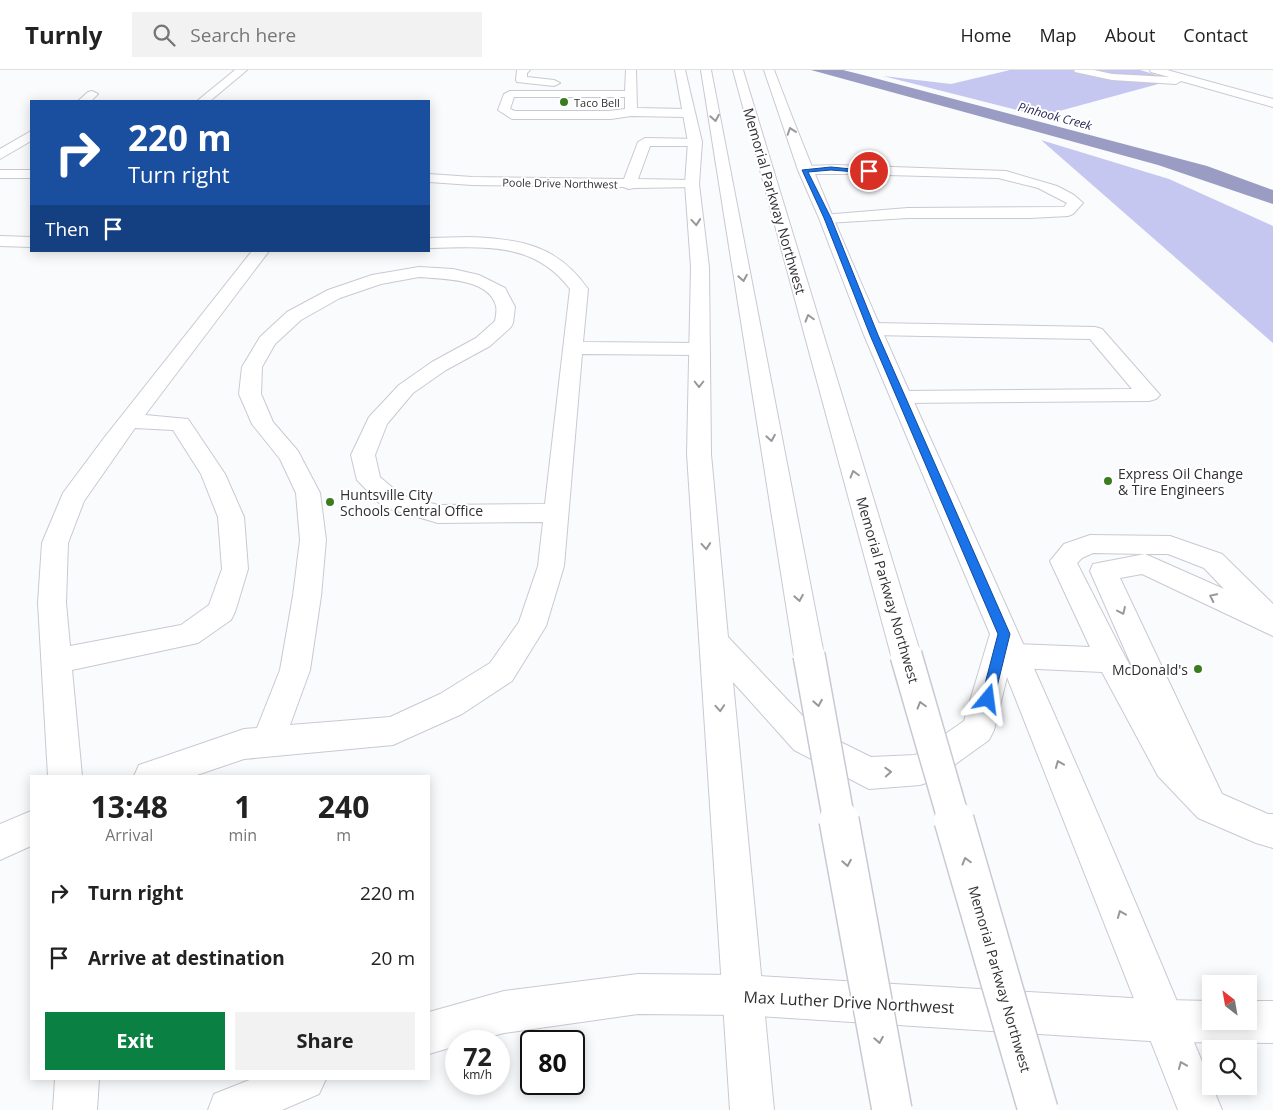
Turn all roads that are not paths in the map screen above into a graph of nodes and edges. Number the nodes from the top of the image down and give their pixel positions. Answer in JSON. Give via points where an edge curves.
{"nodes":[{"id":1,"x":242,"y":70,"type":"edge"},
{"id":2,"x":526,"y":70,"type":"edge"},
{"id":3,"x":631,"y":70,"type":"edge"},
{"id":4,"x":680,"y":70,"type":"edge"},
{"id":5,"x":706,"y":70,"type":"edge"},
{"id":6,"x":738,"y":70,"type":"edge"},
{"id":7,"x":769,"y":70,"type":"edge"},
{"id":8,"x":1079,"y":70,"type":"edge"},
{"id":9,"x":1155,"y":70,"type":"edge"},
{"id":10,"x":1198,"y":82,"type":"junction"},
{"id":11,"x":631,"y":88,"type":"junction"},
{"id":12,"x":204,"y":100,"type":"edge"},
{"id":13,"x":1273,"y":103,"type":"edge"},
{"id":14,"x":631,"y":112,"type":"junction"},
{"id":15,"x":687,"y":113,"type":"junction"},
{"id":16,"x":30,"y":136,"type":"edge"},
{"id":17,"x":695,"y":142,"type":"junction"},
{"id":18,"x":0,"y":155,"type":"edge"},
{"id":19,"x":804,"y":170,"type":"junction"},
{"id":20,"x":0,"y":174,"type":"edge"},
{"id":21,"x":30,"y":174,"type":"edge"},
{"id":22,"x":430,"y":178,"type":"edge"},
{"id":23,"x":629,"y":184,"type":"junction"},
{"id":24,"x":692,"y":184,"type":"junction"},
{"id":25,"x":828,"y":218,"type":"junction"},
{"id":26,"x":0,"y":241,"type":"edge"},
{"id":27,"x":30,"y":242,"type":"edge"},
{"id":28,"x":430,"y":243,"type":"edge"},
{"id":29,"x":260,"y":252,"type":"edge"},
{"id":30,"x":872,"y":329,"type":"junction"},
{"id":31,"x":924,"y":330,"type":"junction"},
{"id":32,"x":573,"y":348,"type":"junction"},
{"id":33,"x":699,"y":349,"type":"junction"},
{"id":34,"x":1069,"y":396,"type":"junction"},
{"id":35,"x":902,"y":397,"type":"junction"},
{"id":36,"x":129,"y":422,"type":"junction"},
{"id":37,"x":556,"y":513,"type":"junction"},
{"id":38,"x":1273,"y":624,"type":"edge"},
{"id":39,"x":715,"y":642,"type":"junction"},
{"id":40,"x":1009,"y":645,"type":"junction"},
{"id":41,"x":1111,"y":660,"type":"junction"},
{"id":42,"x":56,"y":661,"type":"junction"},
{"id":43,"x":268,"y":742,"type":"junction"},
{"id":44,"x":65,"y":775,"type":"edge"},
{"id":45,"x":154,"y":775,"type":"edge"},
{"id":46,"x":1210,"y":806,"type":"junction"},
{"id":47,"x":30,"y":828,"type":"edge"},
{"id":48,"x":1273,"y":831,"type":"edge"},
{"id":49,"x":0,"y":842,"type":"edge"},
{"id":50,"x":741,"y":995,"type":"junction"},
{"id":51,"x":1165,"y":1021,"type":"junction"},
{"id":52,"x":1273,"y":1022,"type":"edge"},
{"id":53,"x":430,"y":1032,"type":"edge"},
{"id":54,"x":78,"y":1080,"type":"edge"},
{"id":55,"x":302,"y":1080,"type":"edge"},
{"id":56,"x":75,"y":1110,"type":"edge"},
{"id":57,"x":230,"y":1110,"type":"edge"},
{"id":58,"x":752,"y":1110,"type":"edge"},
{"id":59,"x":892,"y":1110,"type":"edge"},
{"id":60,"x":1038,"y":1110,"type":"edge"},
{"id":61,"x":1200,"y":1110,"type":"edge"}],
"edges":[{"from":1,"to":12,"type":"main road"},
{"from":2,"to":11,"type":"main road","via":[[522,71],[521,80]]},
{"from":3,"to":11,"type":"main road"},
{"from":4,"to":15,"type":"main road"},
{"from":5,"to":59,"type":"main road","one_way":true,"bridge":true},
{"from":60,"to":6,"type":"main road","name":"Memorial Parkway Northwest","one_way":true,"bridge":true},
{"from":19,"to":7,"type":"main road","one_way":true},
{"from":8,"to":10,"type":"main road","via":[[1128,78]]},
{"from":9,"to":10,"type":"main road"},
{"from":10,"to":13,"type":"main road"},
{"from":11,"to":14,"type":"main road"},
{"from":11,"to":14,"type":"main road","via":[[514,94],[504,110],[512,115]]},
{"from":14,"to":15,"type":"main road"},
{"from":15,"to":17,"type":"main road"},
{"from":16,"to":18,"type":"main road"},
{"from":17,"to":23,"type":"main road","via":[[645,142]]},
{"from":17,"to":24,"type":"main road"},
{"from":19,"to":25,"type":"main road"},
{"from":19,"to":25,"type":"main road","via":[[831,168],[1005,174],[1066,195],[1076,203],[1068,211],[908,213]]},
{"from":20,"to":21,"type":"main road"},
{"from":22,"to":23,"type":"main road","name":"Poole Drive Northwest"},
{"from":23,"to":24,"type":"main road","name":"Poole Drive Northwest"},
{"from":24,"to":33,"type":"main road","one_way":true,"via":[[700,267]]},
{"from":25,"to":30,"type":"main road"},
{"from":26,"to":27,"type":"main road"},
{"from":28,"to":32,"type":"main road","via":[[507,244],[536,252],[571,274],[579,289]]},
{"from":29,"to":36,"type":"main road"},
{"from":30,"to":31,"type":"main road"},
{"from":30,"to":35,"type":"main road"},
{"from":31,"to":34,"type":"main road","via":[[950,339],[1063,339],[1084,344],[1110,365],[1111,374]]},
{"from":31,"to":34,"type":"main road","via":[[1095,333],[1149,395]]},
{"from":32,"to":33,"type":"main road"},
{"from":32,"to":37,"type":"main road"},
{"from":33,"to":39,"type":"main road","one_way":true,"via":[[699,454]]},
{"from":34,"to":35,"type":"main road"},
{"from":35,"to":40,"type":"main road"},
{"from":36,"to":42,"type":"main road","via":[[72,499],[55,542],[52,603]]},
{"from":36,"to":42,"type":"main road","via":[[180,424],[213,474],[231,517],[235,569],[221,612],[188,635]]},
{"from":37,"to":43,"type":"main road","via":[[551,566],[532,626],[501,672],[451,704],[393,731]]},
{"from":37,"to":43,"type":"main road","via":[[438,514],[392,501],[369,480],[363,455],[377,422],[406,388],[483,342],[504,323],[506,307],[499,292],[479,280],[420,272],[378,279],[334,294],[294,316],[267,341],[252,367],[250,394],[263,424],[290,456],[308,493],[312,540],[295,670]]},
{"from":38,"to":41,"type":"main road","via":[[1213,561],[1170,545],[1090,544],[1072,551],[1063,562]]},
{"from":38,"to":46,"type":"main road","one_way":true,"via":[[1145,564],[1103,571]]},
{"from":39,"to":40,"type":"main road","one_way":true,"via":[[805,740],[869,773],[920,770],[978,730]]},
{"from":39,"to":50,"type":"main road","one_way":true},
{"from":40,"to":41,"type":"main road"},
{"from":51,"to":40,"type":"main road","one_way":true},
{"from":41,"to":46,"type":"main road","via":[[1170,765]]},
{"from":42,"to":44,"type":"main road"},
{"from":43,"to":45,"type":"main road","via":[[244,744]]},
{"from":46,"to":48,"type":"main road"},
{"from":47,"to":49,"type":"main road"},
{"from":50,"to":51,"type":"main road","name":"Max Luther Drive Northwest"},
{"from":50,"to":53,"type":"main road","name":"Max Luther Drive Northwest","via":[[638,994],[504,1012]]},
{"from":50,"to":58,"type":"main road"},
{"from":51,"to":52,"type":"main road","name":"Max Luther Drive Northwest"},
{"from":61,"to":51,"type":"main road","one_way":true},
{"from":54,"to":56,"type":"main road"},
{"from":55,"to":57,"type":"main road"}]}
